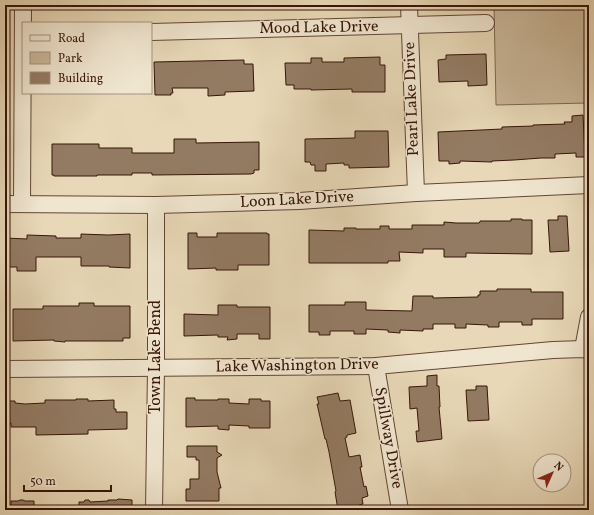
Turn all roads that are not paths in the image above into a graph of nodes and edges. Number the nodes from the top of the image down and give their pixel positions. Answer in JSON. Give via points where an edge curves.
{"nodes":[{"id":1,"x":23,"y":5,"type":"edge"},
{"id":2,"x":409,"y":5,"type":"edge"},
{"id":3,"x":23,"y":22,"type":"edge"},
{"id":4,"x":486,"y":23,"type":"dead end"},
{"id":5,"x":410,"y":26,"type":"junction"},
{"id":6,"x":152,"y":32,"type":"edge"},
{"id":7,"x":23,"y":94,"type":"edge"},
{"id":8,"x":589,"y":185,"type":"edge"},
{"id":9,"x":416,"y":193,"type":"junction"},
{"id":10,"x":5,"y":204,"type":"edge"},
{"id":11,"x":22,"y":204,"type":"junction"},
{"id":12,"x":156,"y":205,"type":"junction"},
{"id":13,"x":589,"y":317,"type":"edge"},
{"id":14,"x":586,"y":350,"type":"edge"},
{"id":15,"x":376,"y":366,"type":"junction"},
{"id":16,"x":156,"y":368,"type":"junction"},
{"id":17,"x":5,"y":369,"type":"edge"},
{"id":18,"x":154,"y":510,"type":"edge"},
{"id":19,"x":400,"y":510,"type":"edge"}],
"edges":[{"from":1,"to":3,"type":"street"},
{"from":2,"to":5,"type":"street","name":"Pearl Lake Drive"},
{"from":4,"to":5,"type":"street","name":"Mood Lake Drive"},
{"from":5,"to":6,"type":"street","name":"Mood Lake Drive"},
{"from":5,"to":9,"type":"street","name":"Pearl Lake Drive"},
{"from":7,"to":11,"type":"street"},
{"from":8,"to":9,"type":"street","name":"Loon Lake Drive"},
{"from":9,"to":12,"type":"street","name":"Loon Lake Drive","via":[[299,201]]},
{"from":10,"to":11,"type":"street","name":"Loon Lake Drive"},
{"from":11,"to":12,"type":"street","name":"Loon Lake Drive"},
{"from":12,"to":16,"type":"street","name":"Town Lake Bend"},
{"from":13,"to":14,"type":"street"},
{"from":14,"to":15,"type":"street","name":"Lake Washington Drive","via":[[553,350]]},
{"from":15,"to":16,"type":"street","name":"Lake Washington Drive"},
{"from":15,"to":19,"type":"street","name":"Spillway Drive"},
{"from":16,"to":17,"type":"street","name":"Lake Washington Drive"},
{"from":16,"to":18,"type":"street","name":"Town Lake Bend"}]}
